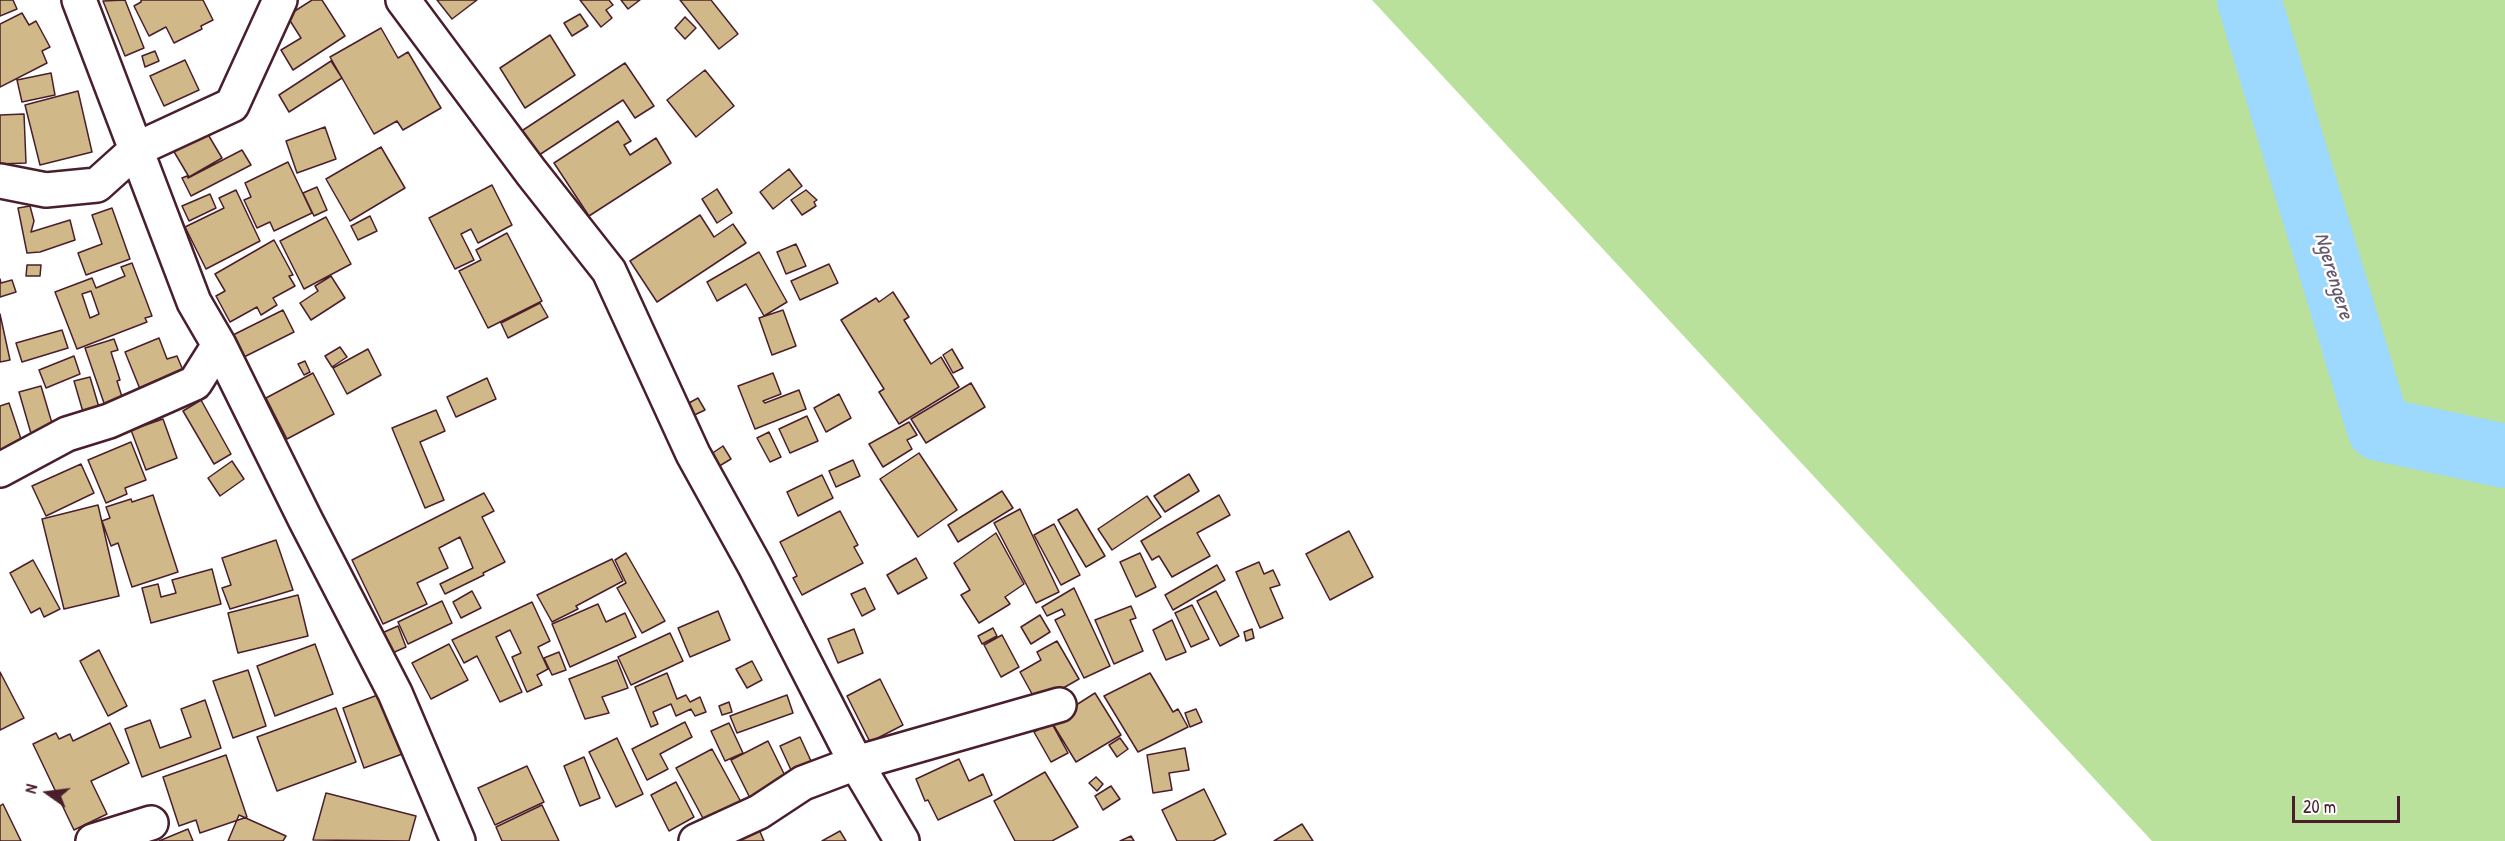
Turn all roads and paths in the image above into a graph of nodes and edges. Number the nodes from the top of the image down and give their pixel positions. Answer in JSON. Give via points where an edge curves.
{"nodes":[{"id":1,"x":79,"y":0,"type":"edge"},
{"id":2,"x":280,"y":0,"type":"edge"},
{"id":3,"x":403,"y":0,"type":"edge"},
{"id":4,"x":137,"y":148,"type":"junction"},
{"id":5,"x":0,"y":182,"type":"edge"},
{"id":6,"x":219,"y":345,"type":"junction"},
{"id":7,"x":0,"y":470,"type":"edge"},
{"id":8,"x":1059,"y":705,"type":"dead end"},
{"id":9,"x":856,"y":763,"type":"junction"},
{"id":10,"x":150,"y":823,"type":"dead end"},
{"id":11,"x":93,"y":841,"type":"edge"},
{"id":12,"x":458,"y":841,"type":"edge"},
{"id":13,"x":696,"y":841,"type":"edge"},
{"id":14,"x":902,"y":841,"type":"edge"}],
"edges":[{"from":1,"to":4,"type":"street"},
{"from":2,"to":4,"type":"street","via":[[232,105]]},
{"from":3,"to":9,"type":"street","via":[[609,271],[693,454],[756,566]]},
{"from":4,"to":5,"type":"street","via":[[97,185],[46,190]]},
{"from":4,"to":6,"type":"street","via":[[194,302]]},
{"from":6,"to":7,"type":"street","via":[[195,383],[128,413],[67,434]]},
{"from":6,"to":12,"type":"street","via":[[395,693]]},
{"from":8,"to":9,"type":"street"},
{"from":9,"to":13,"type":"street","via":[[803,783],[759,812]]},
{"from":9,"to":14,"type":"street"},
{"from":10,"to":11,"type":"street"}]}
